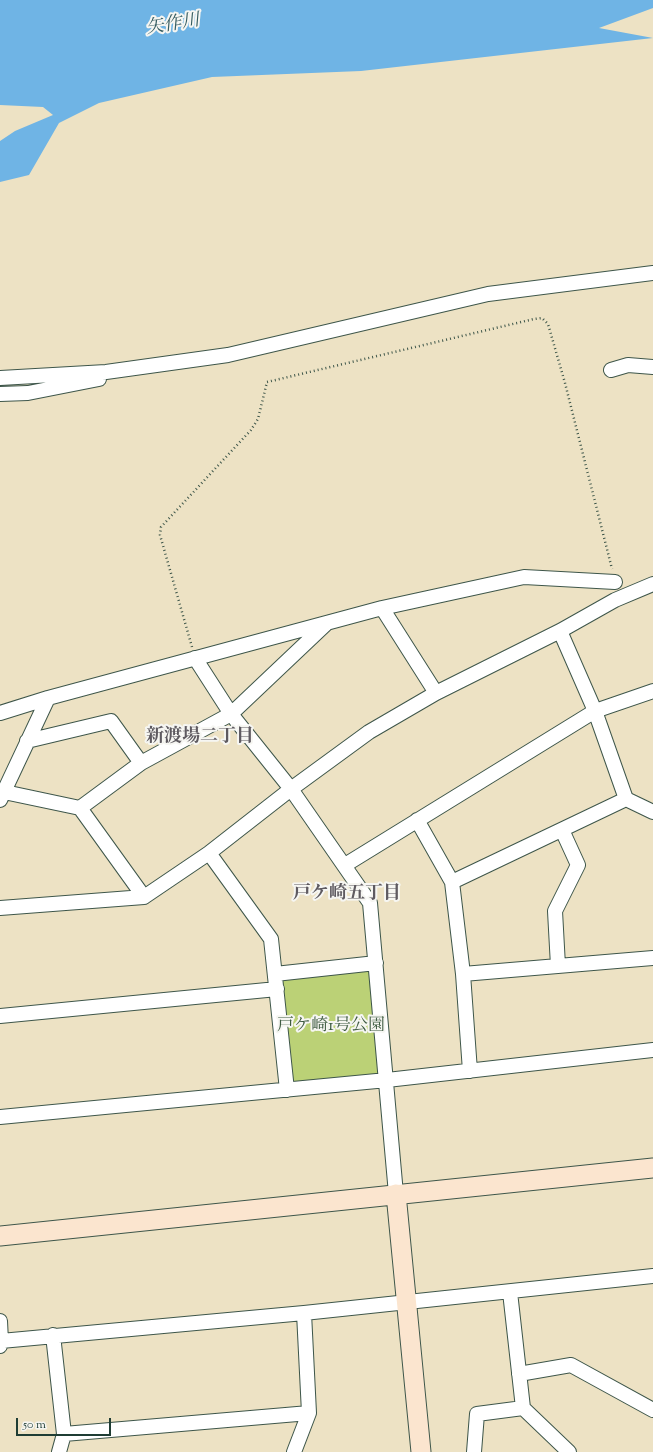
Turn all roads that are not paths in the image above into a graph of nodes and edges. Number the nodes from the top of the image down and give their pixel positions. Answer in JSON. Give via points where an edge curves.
{"nodes":[{"id":1,"x":653,"y":273,"type":"edge"},
{"id":2,"x":653,"y":367,"type":"edge"},
{"id":3,"x":611,"y":370,"type":"dead end"},
{"id":4,"x":106,"y":372,"type":"junction"},
{"id":5,"x":0,"y":378,"type":"edge"},
{"id":6,"x":0,"y":394,"type":"edge"},
{"id":7,"x":615,"y":582,"type":"road end"},
{"id":8,"x":653,"y":584,"type":"edge"},
{"id":9,"x":382,"y":608,"type":"junction"},
{"id":10,"x":327,"y":623,"type":"junction"},
{"id":11,"x":560,"y":631,"type":"junction"},
{"id":12,"x":195,"y":658,"type":"junction"},
{"id":13,"x":653,"y":691,"type":"edge"},
{"id":14,"x":436,"y":693,"type":"junction"},
{"id":15,"x":48,"y":698,"type":"junction"},
{"id":16,"x":595,"y":711,"type":"junction"},
{"id":17,"x":0,"y":714,"type":"edge"},
{"id":18,"x":231,"y":714,"type":"junction"},
{"id":19,"x":27,"y":741,"type":"junction"},
{"id":20,"x":141,"y":763,"type":"junction"},
{"id":21,"x":291,"y":788,"type":"junction"},
{"id":22,"x":1,"y":794,"type":"edge"},
{"id":23,"x":626,"y":799,"type":"junction"},
{"id":24,"x":80,"y":808,"type":"junction"},
{"id":25,"x":653,"y":812,"type":"edge"},
{"id":26,"x":416,"y":820,"type":"junction"},
{"id":27,"x":562,"y":830,"type":"junction"},
{"id":28,"x":209,"y":853,"type":"junction"},
{"id":29,"x":345,"y":865,"type":"junction"},
{"id":30,"x":452,"y":882,"type":"junction"},
{"id":31,"x":144,"y":897,"type":"junction"},
{"id":32,"x":0,"y":908,"type":"edge"},
{"id":33,"x":653,"y":958,"type":"edge"},
{"id":34,"x":376,"y":963,"type":"junction"},
{"id":35,"x":558,"y":966,"type":"junction"},
{"id":36,"x":275,"y":974,"type":"junction"},
{"id":37,"x":463,"y":974,"type":"junction"},
{"id":38,"x":277,"y":988,"type":"junction"},
{"id":39,"x":0,"y":1016,"type":"edge"},
{"id":40,"x":653,"y":1050,"type":"edge"},
{"id":41,"x":470,"y":1071,"type":"junction"},
{"id":42,"x":387,"y":1080,"type":"junction"},
{"id":43,"x":287,"y":1090,"type":"junction"},
{"id":44,"x":0,"y":1117,"type":"edge"},
{"id":45,"x":653,"y":1168,"type":"edge"},
{"id":46,"x":396,"y":1194,"type":"junction"},
{"id":47,"x":0,"y":1236,"type":"edge"},
{"id":48,"x":653,"y":1276,"type":"edge"},
{"id":49,"x":510,"y":1292,"type":"junction"},
{"id":50,"x":407,"y":1302,"type":"junction"},
{"id":51,"x":304,"y":1313,"type":"junction"},
{"id":52,"x":0,"y":1321,"type":"edge"},
{"id":53,"x":53,"y":1335,"type":"junction"},
{"id":54,"x":0,"y":1336,"type":"edge"},
{"id":55,"x":520,"y":1374,"type":"junction"},
{"id":56,"x":523,"y":1408,"type":"junction"},
{"id":57,"x":653,"y":1410,"type":"edge"},
{"id":58,"x":309,"y":1413,"type":"junction"},
{"id":59,"x":64,"y":1434,"type":"junction"},
{"id":60,"x":59,"y":1452,"type":"edge"},
{"id":61,"x":294,"y":1452,"type":"edge"},
{"id":62,"x":422,"y":1452,"type":"edge"},
{"id":63,"x":474,"y":1452,"type":"edge"},
{"id":64,"x":569,"y":1452,"type":"edge"}],
"edges":[{"from":1,"to":4,"type":"street","via":[[488,294],[228,355]]},
{"from":2,"to":3,"type":"street","via":[[628,365]]},
{"from":4,"to":5,"type":"street"},
{"from":4,"to":6,"type":"street","via":[[99,380],[28,393]]},
{"from":7,"to":9,"type":"street","via":[[524,577]]},
{"from":8,"to":11,"type":"street","via":[[615,600]]},
{"from":9,"to":10,"type":"street"},
{"from":9,"to":14,"type":"street"},
{"from":10,"to":12,"type":"street"},
{"from":10,"to":18,"type":"street"},
{"from":11,"to":14,"type":"street"},
{"from":11,"to":16,"type":"street"},
{"from":12,"to":15,"type":"street"},
{"from":12,"to":18,"type":"street"},
{"from":13,"to":16,"type":"street"},
{"from":14,"to":21,"type":"street","via":[[369,732]]},
{"from":15,"to":17,"type":"street"},
{"from":15,"to":19,"type":"street"},
{"from":16,"to":23,"type":"street"},
{"from":16,"to":26,"type":"street"},
{"from":18,"to":20,"type":"street"},
{"from":18,"to":21,"type":"street"},
{"from":19,"to":20,"type":"street","via":[[111,721]]},
{"from":19,"to":22,"type":"street"},
{"from":20,"to":24,"type":"street"},
{"from":21,"to":28,"type":"street"},
{"from":21,"to":29,"type":"street"},
{"from":22,"to":24,"type":"street"},
{"from":23,"to":25,"type":"street"},
{"from":23,"to":27,"type":"street"},
{"from":24,"to":31,"type":"street"},
{"from":26,"to":29,"type":"street"},
{"from":26,"to":30,"type":"street"},
{"from":27,"to":30,"type":"street"},
{"from":27,"to":35,"type":"street","via":[[578,865],[555,911]]},
{"from":28,"to":31,"type":"street"},
{"from":28,"to":36,"type":"street","via":[[271,938]]},
{"from":29,"to":34,"type":"street","via":[[370,903]]},
{"from":30,"to":37,"type":"street"},
{"from":31,"to":32,"type":"street"},
{"from":33,"to":35,"type":"street"},
{"from":34,"to":36,"type":"street"},
{"from":34,"to":42,"type":"street"},
{"from":35,"to":37,"type":"street"},
{"from":36,"to":38,"type":"street"},
{"from":37,"to":41,"type":"street"},
{"from":38,"to":39,"type":"street"},
{"from":38,"to":43,"type":"street"},
{"from":40,"to":41,"type":"street"},
{"from":41,"to":42,"type":"street"},
{"from":42,"to":43,"type":"street"},
{"from":42,"to":46,"type":"street"},
{"from":43,"to":44,"type":"street"},
{"from":45,"to":46,"type":"street"},
{"from":46,"to":47,"type":"street"},
{"from":46,"to":50,"type":"street"},
{"from":48,"to":49,"type":"street"},
{"from":49,"to":50,"type":"street"},
{"from":49,"to":55,"type":"street"},
{"from":50,"to":51,"type":"street"},
{"from":50,"to":62,"type":"street"},
{"from":51,"to":53,"type":"street"},
{"from":51,"to":58,"type":"street"},
{"from":52,"to":54,"type":"street"},
{"from":53,"to":54,"type":"street"},
{"from":53,"to":59,"type":"street"},
{"from":55,"to":56,"type":"street"},
{"from":55,"to":57,"type":"street","via":[[571,1365]]},
{"from":56,"to":63,"type":"street","via":[[477,1414]]},
{"from":56,"to":64,"type":"street"},
{"from":58,"to":59,"type":"street"},
{"from":58,"to":61,"type":"street"},
{"from":59,"to":60,"type":"street"}]}
